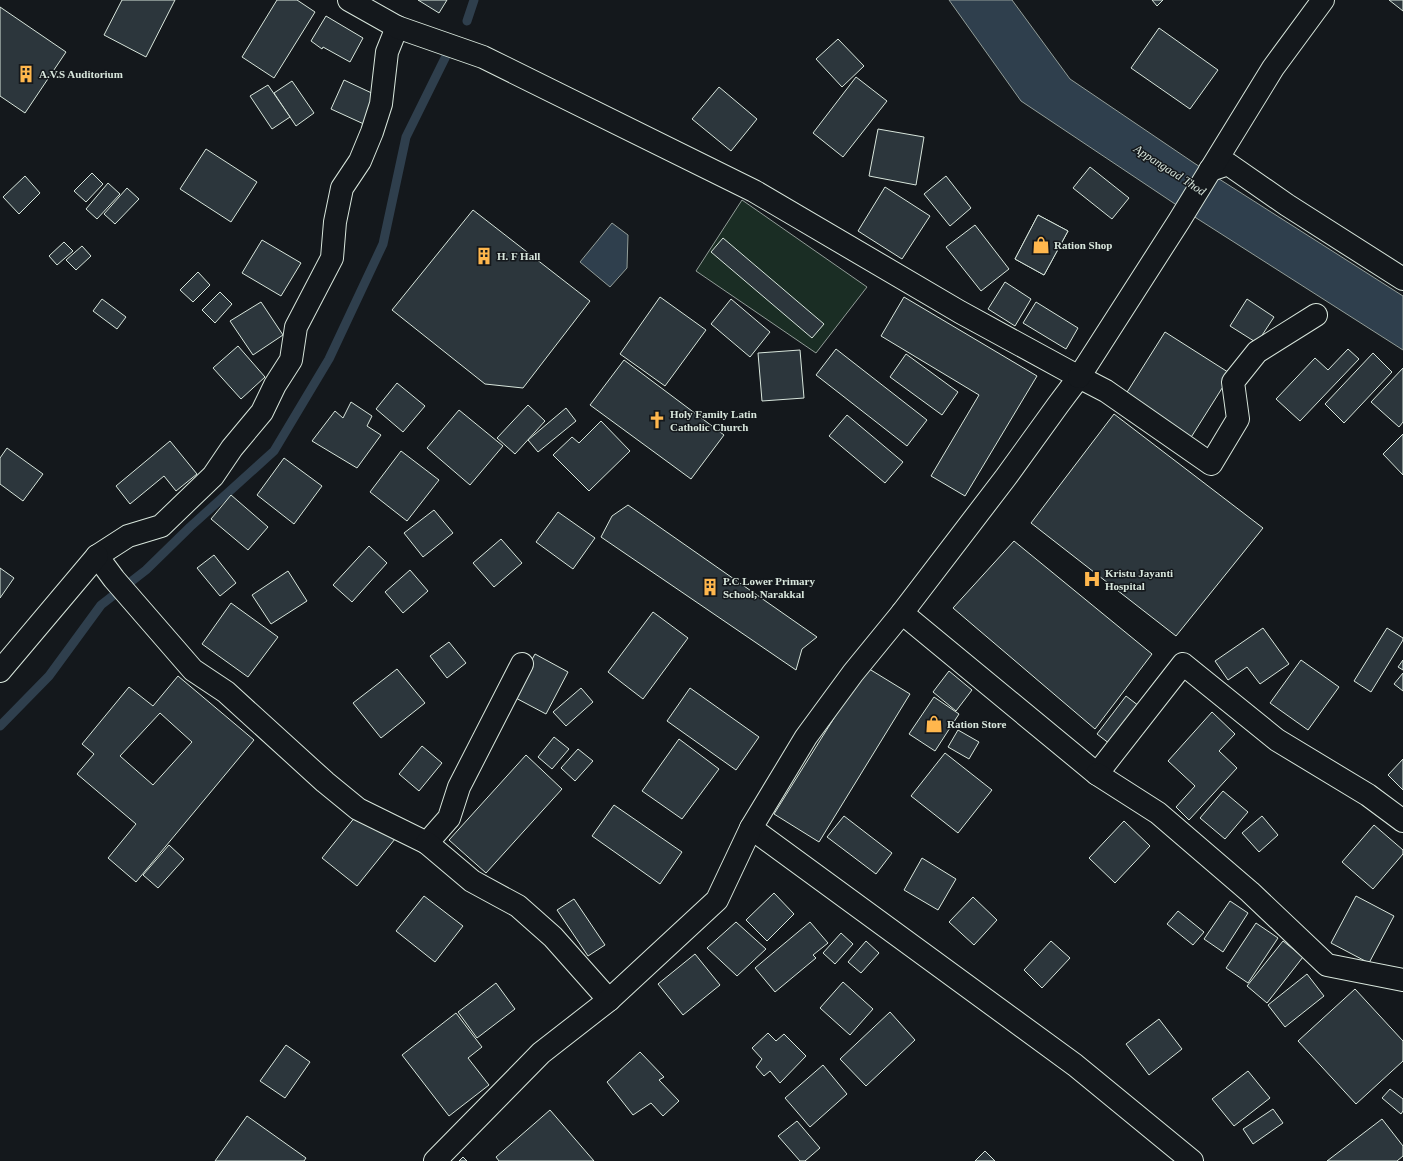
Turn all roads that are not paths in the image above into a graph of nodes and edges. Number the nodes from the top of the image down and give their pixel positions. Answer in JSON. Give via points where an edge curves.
{"nodes":[{"id":1,"x":349,"y":0,"type":"edge"},
{"id":2,"x":1323,"y":0,"type":"edge"},
{"id":3,"x":398,"y":26,"type":"junction"},
{"id":4,"x":1210,"y":170,"type":"junction"},
{"id":5,"x":1403,"y":279,"type":"edge"},
{"id":6,"x":1316,"y":315,"type":"dead end"},
{"id":7,"x":1079,"y":378,"type":"junction"},
{"id":8,"x":97,"y":556,"type":"junction"},
{"id":9,"x":902,"y":613,"type":"junction"},
{"id":10,"x":522,"y":664,"type":"dead end"},
{"id":11,"x":0,"y":671,"type":"edge"},
{"id":12,"x":1097,"y":774,"type":"junction"},
{"id":13,"x":1403,"y":820,"type":"edge"},
{"id":14,"x":751,"y":828,"type":"junction"},
{"id":15,"x":427,"y":843,"type":"junction"},
{"id":16,"x":1403,"y":980,"type":"edge"},
{"id":17,"x":609,"y":1000,"type":"junction"},
{"id":18,"x":435,"y":1161,"type":"edge"},
{"id":19,"x":1192,"y":1161,"type":"edge"}],
"edges":[{"from":1,"to":3,"type":"street"},
{"from":2,"to":4,"type":"street","via":[[1273,68]]},
{"from":3,"to":7,"type":"street","via":[[483,57],[754,191],[960,312]]},
{"from":3,"to":8,"type":"street","via":[[387,52],[381,104],[372,132],[360,161],[342,188],[335,222],[332,258],[296,326],[291,360],[262,412],[213,476],[161,526],[128,536]]},
{"from":4,"to":5,"type":"street","via":[[1228,164]]},
{"from":4,"to":7,"type":"street"},
{"from":6,"to":7,"type":"street","via":[[1257,352],[1233,382],[1238,419],[1211,464],[1106,391]]},
{"from":7,"to":9,"type":"street"},
{"from":8,"to":11,"type":"street"},
{"from":8,"to":15,"type":"street","via":[[193,670],[226,692],[358,809]]},
{"from":9,"to":12,"type":"street"},
{"from":9,"to":14,"type":"street","via":[[853,673],[806,737]]},
{"from":10,"to":15,"type":"street","via":[[459,787],[449,818]]},
{"from":12,"to":13,"type":"street","via":[[1183,664],[1277,740],[1368,795]]},
{"from":12,"to":16,"type":"street","via":[[1158,813],[1250,892],[1327,965]]},
{"from":14,"to":17,"type":"street","via":[[717,900]]},
{"from":14,"to":19,"type":"street","via":[[1075,1065]]},
{"from":15,"to":17,"type":"street","via":[[472,881],[518,906],[553,937]]},
{"from":17,"to":18,"type":"street","via":[[541,1053]]}]}
